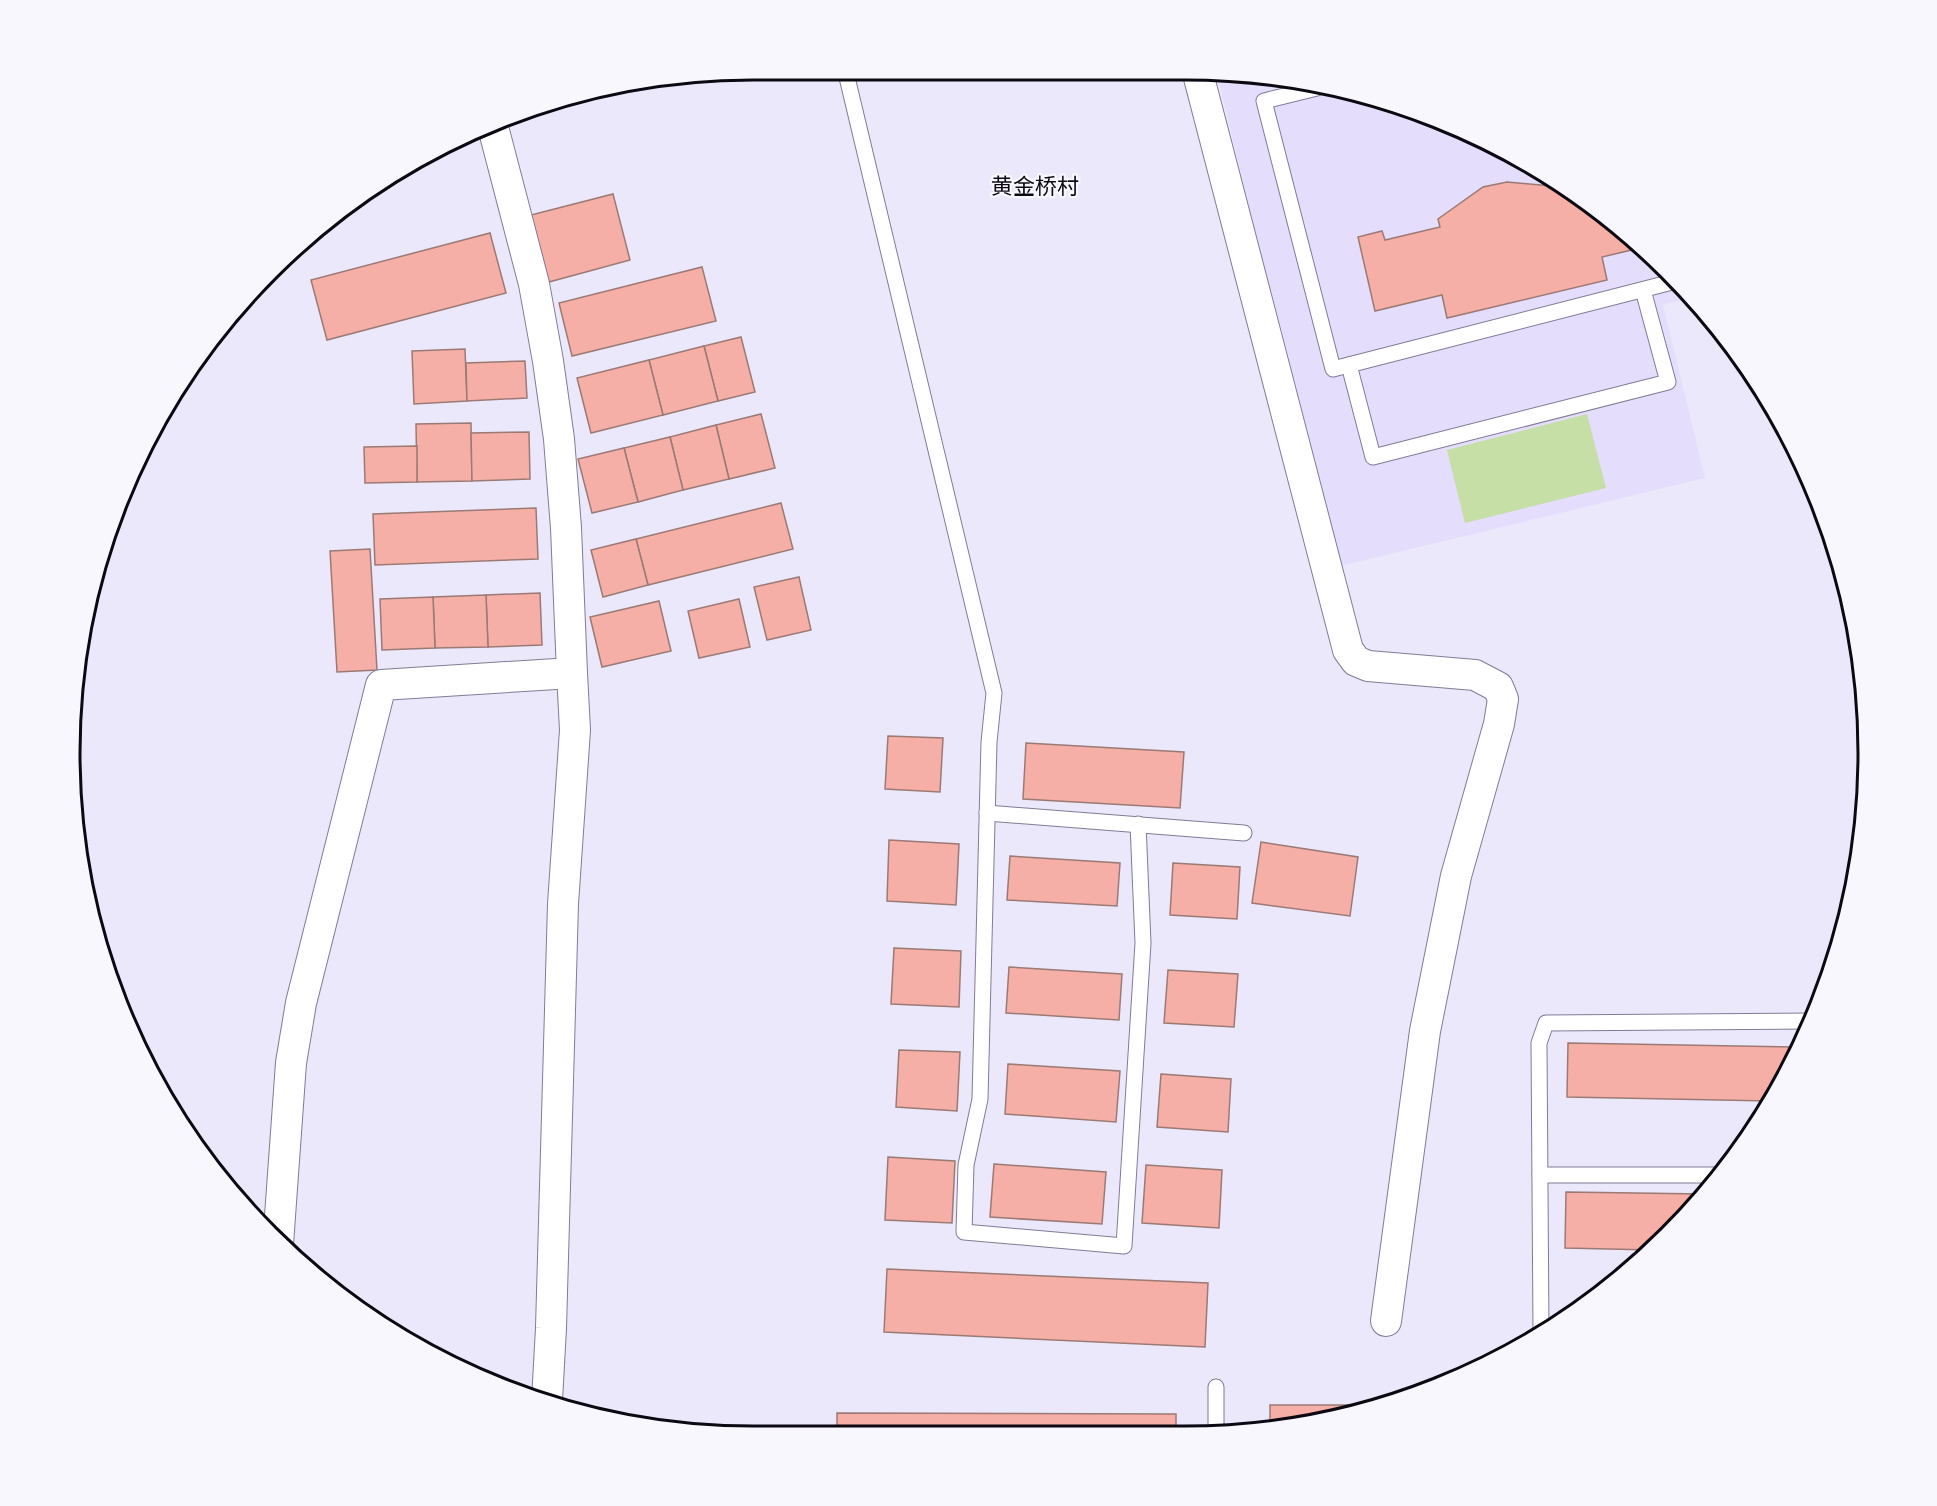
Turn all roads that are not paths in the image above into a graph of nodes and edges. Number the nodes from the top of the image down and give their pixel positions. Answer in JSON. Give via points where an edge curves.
{"nodes":[{"id":1,"x":848,"y":80,"type":"edge"},
{"id":2,"x":1200,"y":80,"type":"edge"},
{"id":3,"x":1306,"y":91,"type":"edge"},
{"id":4,"x":494,"y":131,"type":"edge"},
{"id":5,"x":1666,"y":284,"type":"edge"},
{"id":6,"x":1643,"y":290,"type":"junction"},
{"id":7,"x":1349,"y":365,"type":"junction"},
{"id":8,"x":572,"y":673,"type":"junction"},
{"id":9,"x":987,"y":813,"type":"junction"},
{"id":10,"x":1138,"y":824,"type":"junction"},
{"id":11,"x":1244,"y":833,"type":"dead end"},
{"id":12,"x":1801,"y":1021,"type":"edge"},
{"id":13,"x":1540,"y":1175,"type":"junction"},
{"id":14,"x":1708,"y":1175,"type":"edge"},
{"id":15,"x":279,"y":1231,"type":"edge"},
{"id":16,"x":1545,"y":1321,"type":"edge"},
{"id":17,"x":1386,"y":1322,"type":"dead end"},
{"id":18,"x":1216,"y":1388,"type":"dead end"},
{"id":19,"x":547,"y":1394,"type":"edge"},
{"id":20,"x":1216,"y":1425,"type":"edge"}],
"edges":[{"from":1,"to":9,"type":"lane","via":[[994,693]]},
{"from":2,"to":17,"type":"street","via":[[1348,650],[1356,661],[1368,666],[1475,675],[1498,687],[1503,699],[1456,876],[1425,1031]]},
{"from":3,"to":7,"type":"lane","via":[[1264,101],[1333,369]]},
{"from":4,"to":8,"type":"street","via":[[534,284],[548,361],[566,528]]},
{"from":5,"to":6,"type":"lane"},
{"from":6,"to":7,"type":"lane"},
{"from":6,"to":7,"type":"lane","via":[[1668,382],[1486,429],[1373,457]]},
{"from":8,"to":15,"type":"street","via":[[381,685],[300,1003],[291,1063]]},
{"from":8,"to":19,"type":"street","via":[[575,730],[563,904]]},
{"from":9,"to":10,"type":"lane"},
{"from":9,"to":10,"type":"lane","via":[[980,1100],[966,1165],[963,1232],[1124,1246],[1143,943]]},
{"from":10,"to":11,"type":"lane"},
{"from":12,"to":13,"type":"lane","via":[[1546,1023],[1539,1043]]},
{"from":13,"to":14,"type":"lane"},
{"from":13,"to":16,"type":"lane"},
{"from":18,"to":20,"type":"lane"}]}
